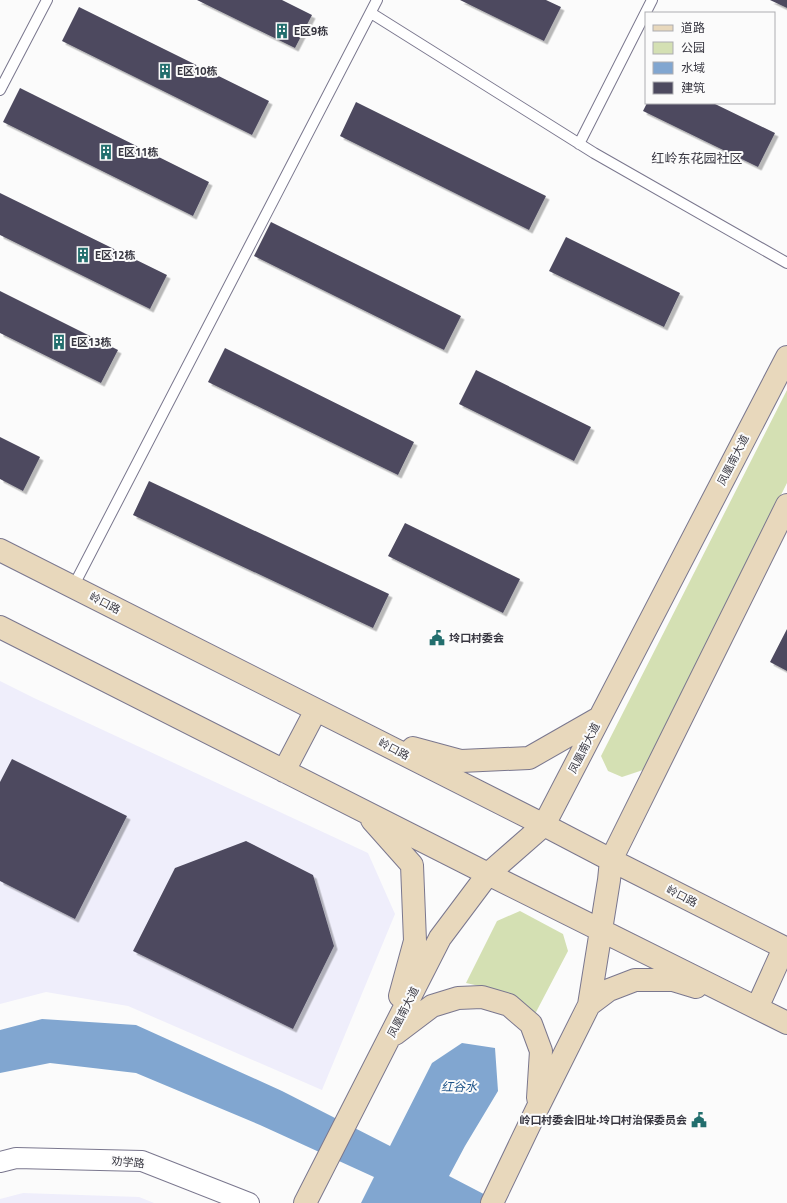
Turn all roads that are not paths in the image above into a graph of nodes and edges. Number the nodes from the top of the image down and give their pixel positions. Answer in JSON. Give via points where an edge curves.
{"nodes":[{"id":1,"x":46,"y":0,"type":"edge"},
{"id":2,"x":377,"y":0,"type":"edge"},
{"id":3,"x":652,"y":0,"type":"edge"},
{"id":4,"x":646,"y":12,"type":"edge"},
{"id":5,"x":371,"y":13,"type":"junction"},
{"id":6,"x":645,"y":14,"type":"edge"},
{"id":7,"x":0,"y":90,"type":"edge"},
{"id":8,"x":579,"y":144,"type":"junction"},
{"id":9,"x":787,"y":262,"type":"edge"},
{"id":10,"x":787,"y":357,"type":"edge"},
{"id":11,"x":787,"y":505,"type":"edge"},
{"id":12,"x":0,"y":550,"type":"edge"},
{"id":13,"x":73,"y":587,"type":"junction"},
{"id":14,"x":0,"y":627,"type":"edge"},
{"id":15,"x":316,"y":710,"type":"junction"},
{"id":16,"x":599,"y":718,"type":"junction"},
{"id":17,"x":370,"y":737,"type":"junction"},
{"id":18,"x":284,"y":771,"type":"junction"},
{"id":19,"x":363,"y":811,"type":"junction"},
{"id":20,"x":544,"y":824,"type":"junction"},
{"id":21,"x":610,"y":860,"type":"junction"},
{"id":22,"x":488,"y":874,"type":"junction"},
{"id":23,"x":600,"y":929,"type":"junction"},
{"id":24,"x":786,"y":948,"type":"edge"},
{"id":25,"x":748,"y":1003,"type":"junction"},
{"id":26,"x":589,"y":1005,"type":"junction"},
{"id":27,"x":787,"y":1023,"type":"edge"},
{"id":28,"x":389,"y":1038,"type":"junction"},
{"id":29,"x":537,"y":1109,"type":"junction"},
{"id":30,"x":0,"y":1162,"type":"edge"},
{"id":31,"x":249,"y":1203,"type":"edge"},
{"id":32,"x":305,"y":1203,"type":"edge"},
{"id":33,"x":492,"y":1203,"type":"edge"}],
"edges":[{"from":1,"to":7,"type":"lane"},
{"from":2,"to":5,"type":"lane"},
{"from":3,"to":4,"type":"lane"},
{"from":5,"to":8,"type":"lane"},
{"from":5,"to":13,"type":"lane"},
{"from":6,"to":8,"type":"lane"},
{"from":8,"to":9,"type":"lane"},
{"from":10,"to":16,"type":"main road","name":"凤凰南大道"},
{"from":11,"to":21,"type":"main road"},
{"from":12,"to":13,"type":"main road","name":"岭口路"},
{"from":13,"to":15,"type":"main road","name":"岭口路"},
{"from":14,"to":18,"type":"main road"},
{"from":15,"to":17,"type":"main road","name":"岭口路"},
{"from":15,"to":18,"type":"main road"},
{"from":16,"to":17,"type":"main road","via":[[529,758],[461,760]]},
{"from":16,"to":20,"type":"main road","name":"凤凰南大道"},
{"from":17,"to":20,"type":"main road","name":"岭口路"},
{"from":18,"to":19,"type":"main road"},
{"from":19,"to":22,"type":"main road"},
{"from":19,"to":28,"type":"main road","via":[[412,865],[415,941]]},
{"from":20,"to":21,"type":"main road","name":"岭口路"},
{"from":20,"to":22,"type":"main road","name":"凤凰南大道"},
{"from":21,"to":23,"type":"main road"},
{"from":21,"to":24,"type":"main road","name":"岭口路"},
{"from":22,"to":23,"type":"main road"},
{"from":22,"to":28,"type":"main road","name":"凤凰南大道","via":[[440,938]]},
{"from":23,"to":25,"type":"main road"},
{"from":23,"to":26,"type":"main road"},
{"from":24,"to":25,"type":"main road"},
{"from":25,"to":26,"type":"main road","via":[[673,980],[635,980],[609,990]]},
{"from":25,"to":27,"type":"main road"},
{"from":26,"to":29,"type":"main road"},
{"from":28,"to":29,"type":"main road","via":[[432,1006],[458,998],[482,997],[509,1005],[531,1024],[541,1051]]},
{"from":28,"to":32,"type":"main road","name":"凤凰南大道"},
{"from":29,"to":33,"type":"main road"},
{"from":30,"to":31,"type":"street","name":"劝学路","via":[[16,1158],[142,1162]]}]}
